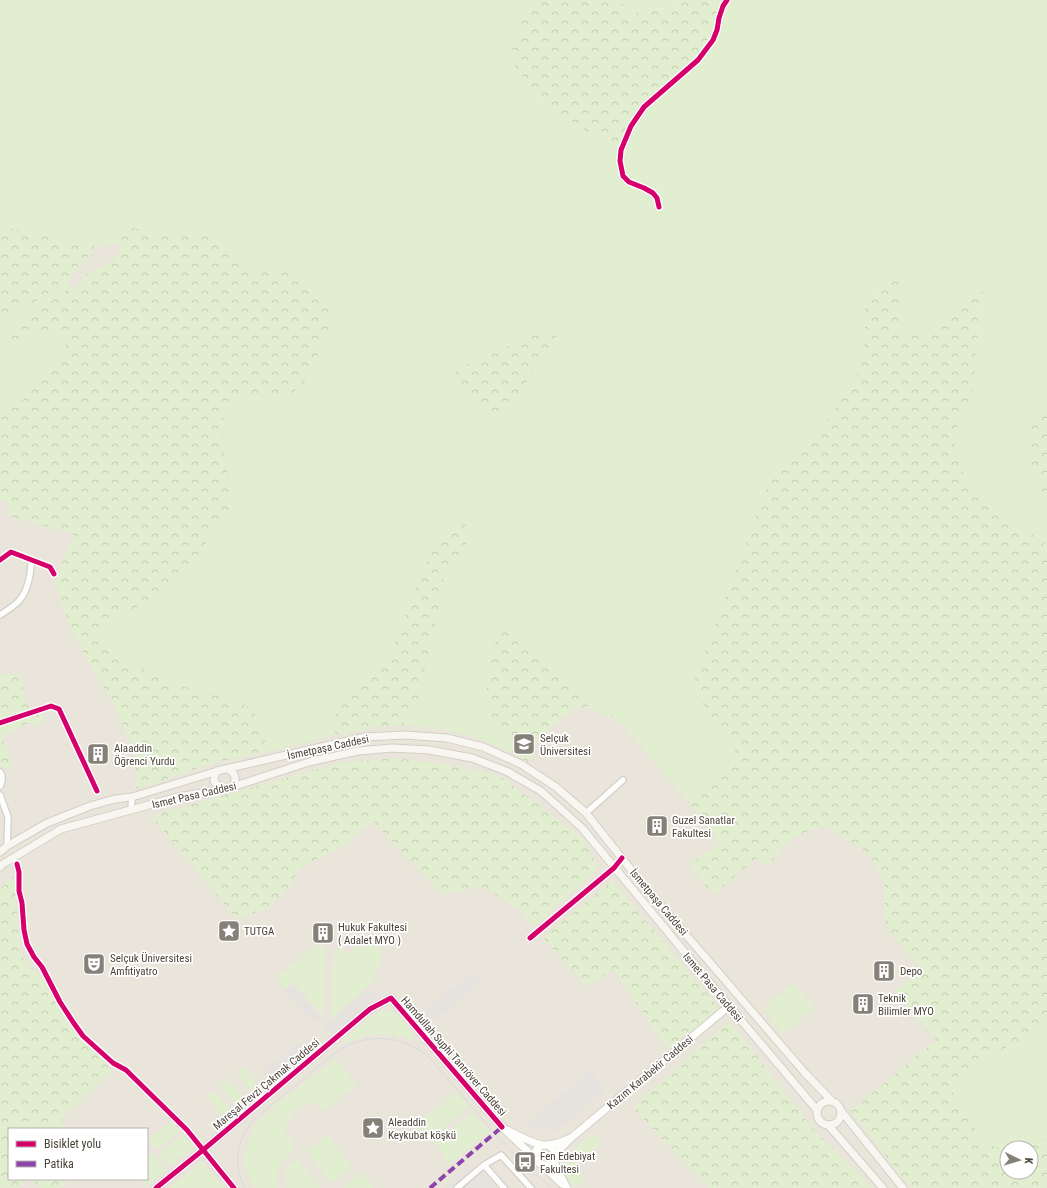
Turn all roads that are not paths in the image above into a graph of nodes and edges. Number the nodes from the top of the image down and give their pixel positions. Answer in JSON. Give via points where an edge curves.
{"nodes":[{"id":1,"x":727,"y":0,"type":"edge"},
{"id":2,"x":659,"y":207,"type":"dead end"},
{"id":3,"x":0,"y":560,"type":"edge"},
{"id":4,"x":32,"y":560,"type":"junction"},
{"id":5,"x":54,"y":574,"type":"dead end"},
{"id":6,"x":0,"y":616,"type":"edge"},
{"id":7,"x":0,"y":723,"type":"edge"},
{"id":8,"x":228,"y":769,"type":"junction"},
{"id":9,"x":217,"y":771,"type":"junction"},
{"id":10,"x":0,"y":772,"type":"edge"},
{"id":11,"x":622,"y":780,"type":"dead end"},
{"id":12,"x":0,"y":786,"type":"edge"},
{"id":13,"x":232,"y":788,"type":"junction"},
{"id":14,"x":221,"y":790,"type":"junction"},
{"id":15,"x":97,"y":791,"type":"dead end"},
{"id":16,"x":0,"y":797,"type":"edge"},
{"id":17,"x":132,"y":797,"type":"junction"},
{"id":18,"x":131,"y":810,"type":"junction"},
{"id":19,"x":586,"y":813,"type":"junction"},
{"id":20,"x":7,"y":846,"type":"junction"},
{"id":21,"x":0,"y":852,"type":"edge"},
{"id":22,"x":622,"y":858,"type":"junction"},
{"id":23,"x":17,"y":864,"type":"dead end"},
{"id":24,"x":0,"y":867,"type":"edge"},
{"id":25,"x":614,"y":868,"type":"junction"},
{"id":26,"x":530,"y":938,"type":"dead end"},
{"id":27,"x":391,"y":998,"type":"joint"},
{"id":28,"x":729,"y":1006,"type":"junction"},
{"id":29,"x":832,"y":1101,"type":"junction"},
{"id":30,"x":817,"y":1110,"type":"junction"},
{"id":31,"x":842,"y":1112,"type":"junction"},
{"id":32,"x":829,"y":1126,"type":"junction"},
{"id":33,"x":502,"y":1127,"type":"junction"},
{"id":34,"x":572,"y":1138,"type":"junction"},
{"id":35,"x":545,"y":1145,"type":"junction"},
{"id":36,"x":203,"y":1150,"type":"junction"},
{"id":37,"x":554,"y":1159,"type":"junction"},
{"id":38,"x":538,"y":1162,"type":"junction"},
{"id":39,"x":484,"y":1165,"type":"junction"},
{"id":40,"x":156,"y":1188,"type":"edge"},
{"id":41,"x":234,"y":1188,"type":"edge"},
{"id":42,"x":457,"y":1188,"type":"edge"},
{"id":43,"x":504,"y":1188,"type":"edge"},
{"id":44,"x":531,"y":1188,"type":"edge"},
{"id":45,"x":567,"y":1188,"type":"edge"},
{"id":46,"x":883,"y":1188,"type":"edge"},
{"id":47,"x":903,"y":1188,"type":"edge"}],
"edges":[{"from":1,"to":2,"type":"street","via":[[713,40],[698,60],[644,107],[631,126],[621,150],[623,176],[629,182],[653,193]]},
{"from":3,"to":4,"type":"street","via":[[11,552]]},
{"from":4,"to":5,"type":"street","via":[[50,567]]},
{"from":4,"to":6,"type":"street","via":[[25,592],[20,600]]},
{"from":7,"to":15,"type":"street","via":[[51,706],[59,709]]},
{"from":8,"to":9,"type":"main road","name":"İsmetpaşa Caddesi"},
{"from":8,"to":13,"type":"main road","via":[[235,776]]},
{"from":8,"to":19,"type":"main road","name":"İsmetpaşa Caddesi","via":[[366,737],[405,735],[447,738],[483,748],[521,764],[556,787]]},
{"from":9,"to":14,"type":"main road","via":[[214,782]]},
{"from":9,"to":17,"type":"main road","name":"İsmetpaşa Caddesi"},
{"from":10,"to":12,"type":"street"},
{"from":11,"to":19,"type":"street"},
{"from":13,"to":14,"type":"main road","name":"Ismet Pasa Caddesi"},
{"from":13,"to":25,"type":"main road","name":"Ismet Pasa Caddesi","via":[[309,762],[358,751],[392,748],[429,750],[472,758],[506,771],[541,791],[582,828]]},
{"from":14,"to":18,"type":"main road","name":"Ismet Pasa Caddesi"},
{"from":16,"to":20,"type":"street","via":[[8,817]]},
{"from":17,"to":18,"type":"street"},
{"from":17,"to":20,"type":"main road","name":"İsmetpaşa Caddesi","via":[[90,806],[47,823]]},
{"from":18,"to":24,"type":"main road","name":"Ismet Pasa Caddesi","via":[[60,829]]},
{"from":19,"to":22,"type":"main road","name":"İsmetpaşa Caddesi"},
{"from":20,"to":21,"type":"main road","name":"İsmetpaşa Caddesi"},
{"from":22,"to":25,"type":"street"},
{"from":22,"to":29,"type":"main road","name":"İsmetpaşa Caddesi","via":[[804,1073]]},
{"from":23,"to":36,"type":"street","via":[[27,944],[68,1015],[83,1036],[113,1063],[126,1070],[187,1130]]},
{"from":25,"to":26,"type":"street"},
{"from":25,"to":28,"type":"main road","name":"Ismet Pasa Caddesi"},
{"from":27,"to":33,"type":"street","name":"Hamdullah Suphi Tanrıöver Caddesi"},
{"from":27,"to":36,"type":"street","name":"Mareşal Fevzi Çakmak Caddesi","via":[[370,1009]]},
{"from":28,"to":30,"type":"main road","name":"Ismet Pasa Caddesi"},
{"from":28,"to":34,"type":"street","name":"Kazım Karabekir Caddesi"},
{"from":29,"to":30,"type":"main road","via":[[824,1102]]},
{"from":29,"to":31,"type":"main road","via":[[840,1106]]},
{"from":30,"to":32,"type":"main road","via":[[821,1122]]},
{"from":31,"to":32,"type":"main road","via":[[840,1120]]},
{"from":31,"to":47,"type":"main road"},
{"from":32,"to":46,"type":"main road"},
{"from":33,"to":35,"type":"street"},
{"from":33,"to":38,"type":"street","name":"Hamdullah Suphi Tanrıöver Caddesi"},
{"from":34,"to":35,"type":"street"},
{"from":34,"to":37,"type":"street","name":"Kazım Karabekir Caddesi"},
{"from":35,"to":37,"type":"street","via":[[553,1150]]},
{"from":35,"to":38,"type":"street","via":[[539,1147],[536,1153]]},
{"from":36,"to":40,"type":"street","name":"Mareşal Fevzi Çakmak Caddesi"},
{"from":36,"to":41,"type":"street"},
{"from":37,"to":38,"type":"street","via":[[547,1165]]},
{"from":37,"to":45,"type":"street"},
{"from":38,"to":45,"type":"street","name":"Hamdullah Suphi Tanrıöver Caddesi"},
{"from":39,"to":42,"type":"street"},
{"from":39,"to":43,"type":"street"},
{"from":39,"to":44,"type":"street","via":[[501,1155]]}]}
